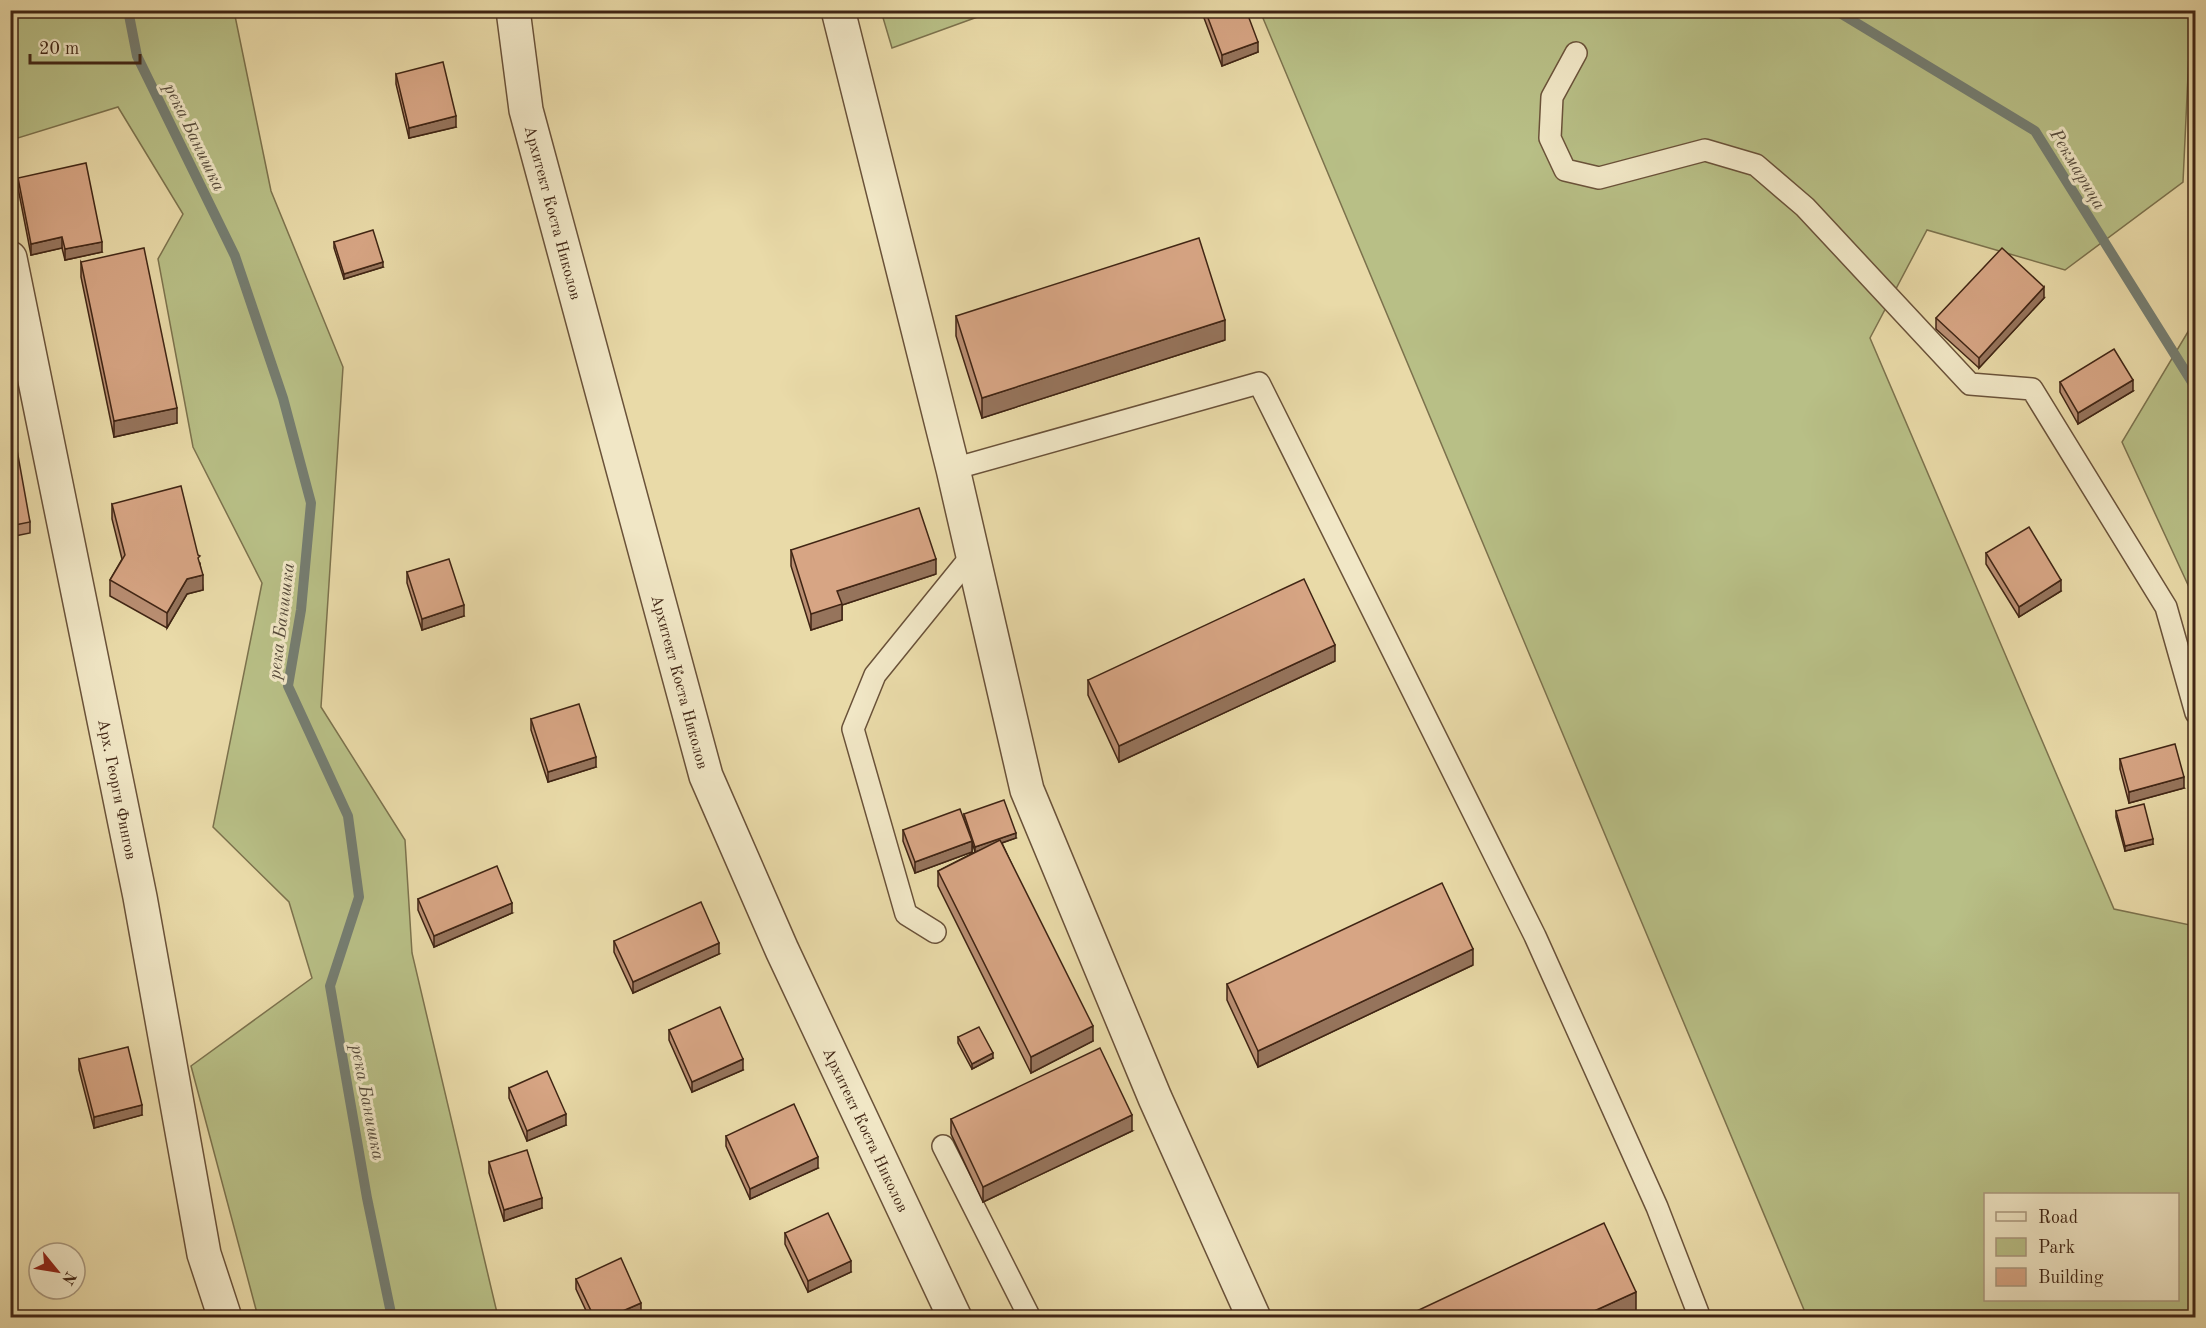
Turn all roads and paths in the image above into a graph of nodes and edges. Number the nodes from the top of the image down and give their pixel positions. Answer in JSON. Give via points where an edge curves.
{"nodes":[{"id":1,"x":513,"y":10,"type":"edge"},
{"id":2,"x":838,"y":10,"type":"edge"},
{"id":3,"x":1576,"y":53,"type":"dead end"},
{"id":4,"x":10,"y":258,"type":"edge"},
{"id":5,"x":953,"y":469,"type":"junction"},
{"id":6,"x":973,"y":554,"type":"junction"},
{"id":7,"x":2196,"y":713,"type":"edge"},
{"id":8,"x":935,"y":932,"type":"dead end"},
{"id":9,"x":943,"y":1146,"type":"dead end"},
{"id":10,"x":225,"y":1317,"type":"edge"},
{"id":11,"x":955,"y":1317,"type":"edge"},
{"id":12,"x":1030,"y":1317,"type":"edge"},
{"id":13,"x":1254,"y":1317,"type":"edge"},
{"id":14,"x":1700,"y":1317,"type":"edge"}],
"edges":[{"from":1,"to":11,"type":"street","name":"Архитект Коста Николов","via":[[526,110],[706,776],[782,950]]},
{"from":2,"to":5,"type":"street"},
{"from":3,"to":7,"type":"lane","via":[[1552,97],[1550,138],[1565,170],[1599,178],[1705,150],[1756,165],[1805,207],[1970,384],[2032,389],[2166,607]]},
{"from":4,"to":10,"type":"street","name":"Арх. Георги Фингов","via":[[140,897],[204,1254]]},
{"from":5,"to":6,"type":"street"},
{"from":5,"to":14,"type":"lane","via":[[1259,383],[1536,936],[1657,1207]]},
{"from":6,"to":8,"type":"lane","via":[[875,675],[853,729],[906,914]]},
{"from":6,"to":13,"type":"street","via":[[1027,790],[1155,1098]]},
{"from":9,"to":12,"type":"lane"}]}
